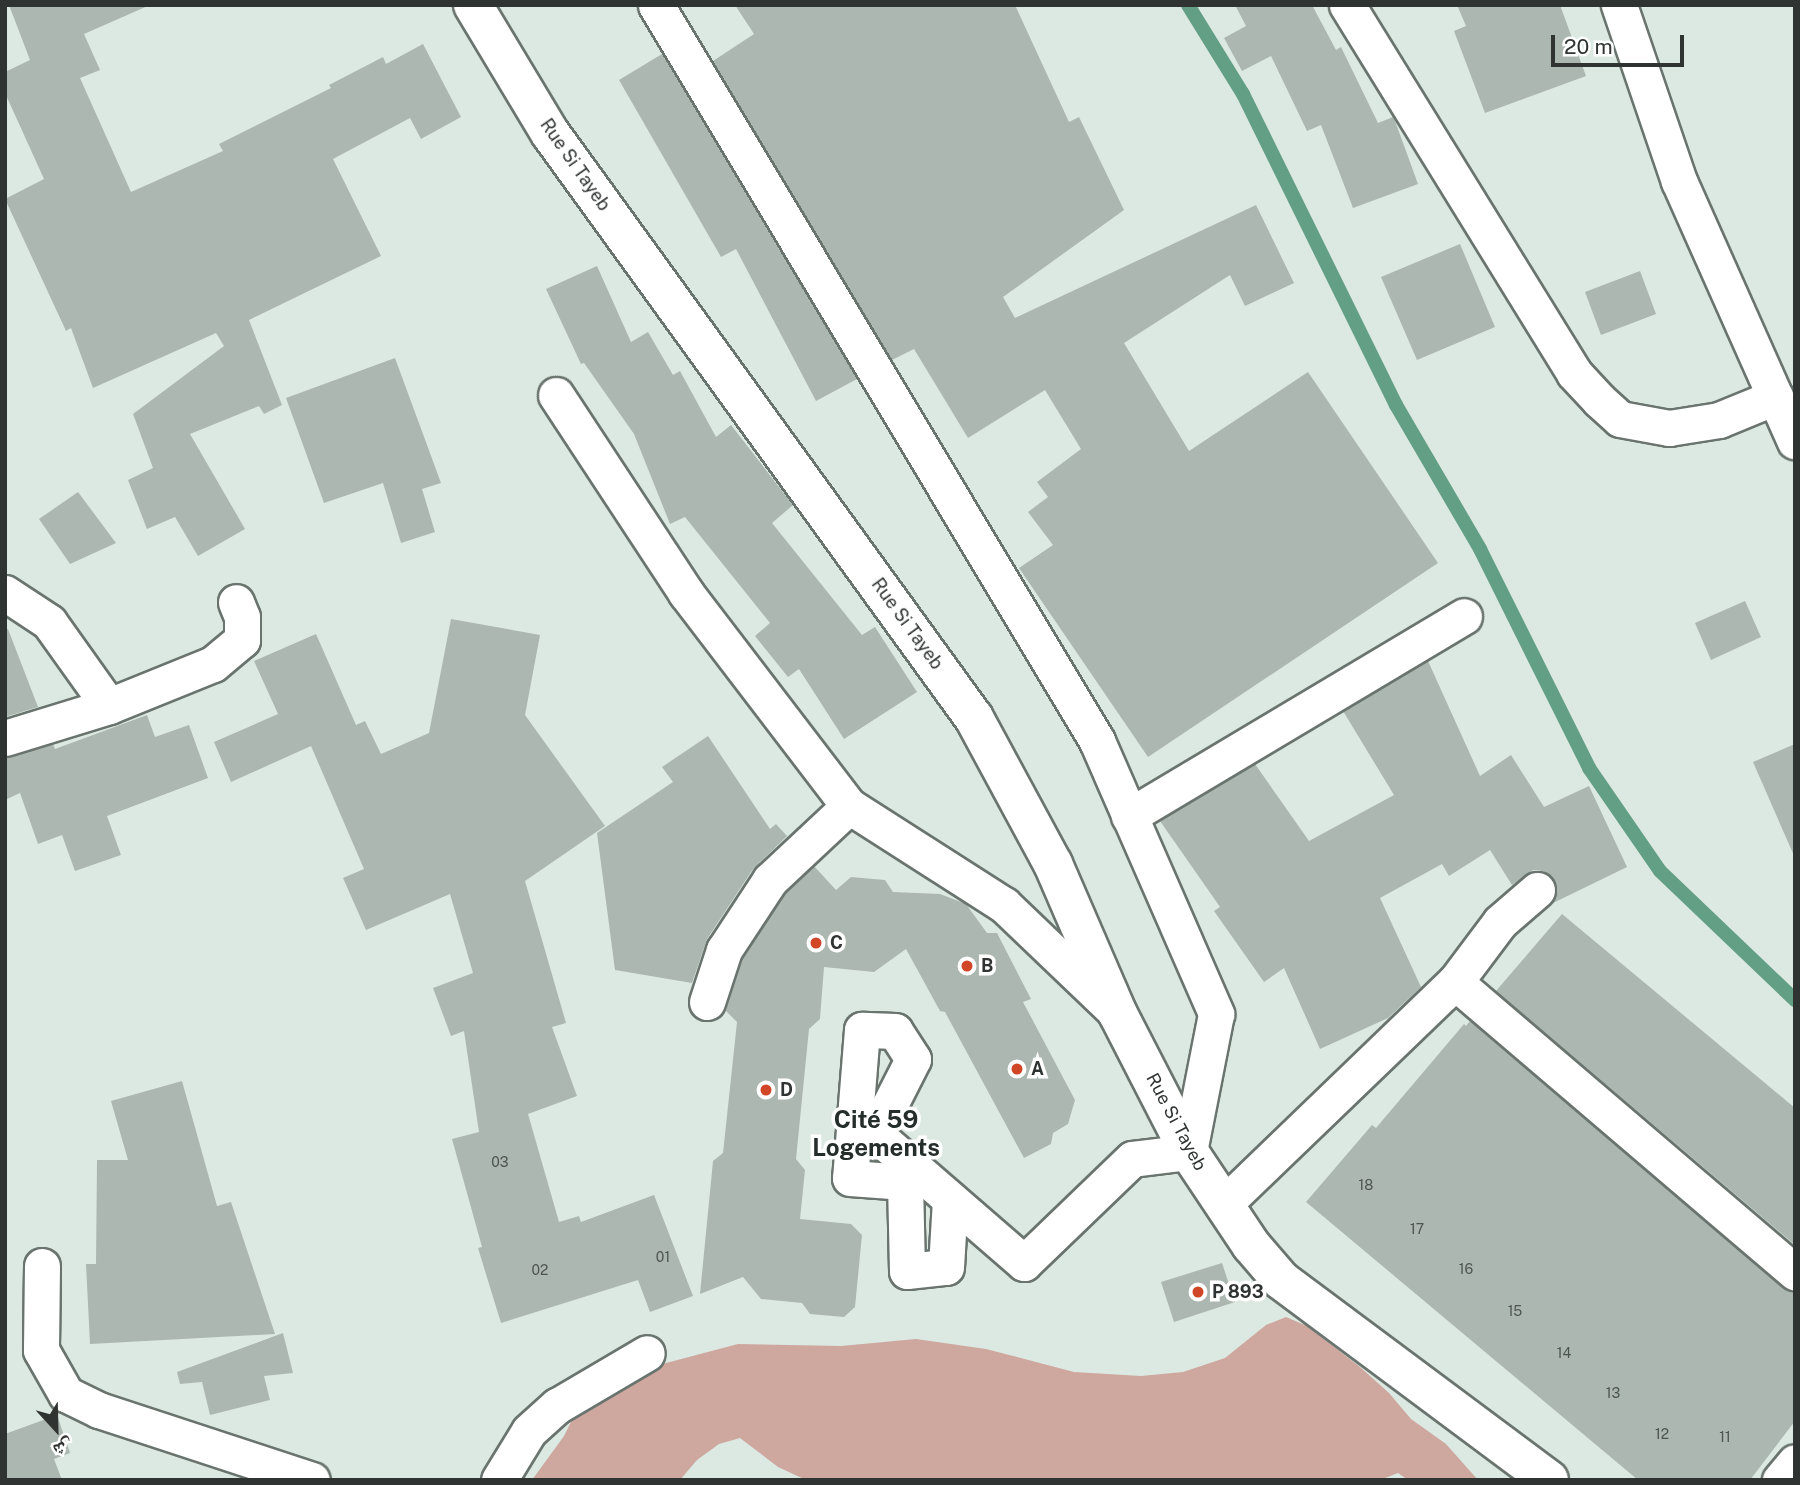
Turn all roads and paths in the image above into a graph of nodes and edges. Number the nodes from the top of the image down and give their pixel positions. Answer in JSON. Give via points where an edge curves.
{"nodes":[{"id":1,"x":473,"y":5,"type":"edge"},
{"id":2,"x":656,"y":5,"type":"edge"},
{"id":3,"x":1347,"y":5,"type":"edge"},
{"id":4,"x":1619,"y":5,"type":"edge"},
{"id":5,"x":556,"y":395,"type":"dead end"},
{"id":6,"x":1775,"y":397,"type":"junction"},
{"id":7,"x":1795,"y":440,"type":"edge"},
{"id":8,"x":5,"y":593,"type":"edge"},
{"id":9,"x":236,"y":602,"type":"dead end"},
{"id":10,"x":1464,"y":616,"type":"dead end"},
{"id":11,"x":109,"y":706,"type":"junction"},
{"id":12,"x":5,"y":738,"type":"edge"},
{"id":13,"x":849,"y":806,"type":"junction"},
{"id":14,"x":1129,"y":816,"type":"junction"},
{"id":15,"x":1537,"y":890,"type":"dead end"},
{"id":16,"x":1455,"y":982,"type":"junction"},
{"id":17,"x":707,"y":1002,"type":"dead end"},
{"id":18,"x":1118,"y":1014,"type":"junction"},
{"id":19,"x":1189,"y":1152,"type":"junction"},
{"id":20,"x":950,"y":1199,"type":"junction"},
{"id":21,"x":1223,"y":1205,"type":"junction"},
{"id":22,"x":42,"y":1266,"type":"dead end"},
{"id":23,"x":1795,"y":1272,"type":"edge"},
{"id":24,"x":647,"y":1353,"type":"dead end"},
{"id":25,"x":1795,"y":1462,"type":"edge"},
{"id":26,"x":312,"y":1480,"type":"edge"},
{"id":27,"x":499,"y":1480,"type":"edge"},
{"id":28,"x":1549,"y":1480,"type":"edge"},
{"id":29,"x":1780,"y":1480,"type":"edge"}],
"edges":[{"from":1,"to":18,"type":"main road","name":"Rue Si Tayeb","via":[[550,133],[974,718],[1053,864]]},
{"from":2,"to":14,"type":"street","via":[[1097,741]]},
{"from":3,"to":6,"type":"street","via":[[1574,373],[1599,400],[1620,419],[1669,428],[1718,420]]},
{"from":4,"to":6,"type":"street","via":[[1679,181]]},
{"from":5,"to":13,"type":"street","via":[[685,593]]},
{"from":6,"to":7,"type":"street"},
{"from":8,"to":11,"type":"street","via":[[49,622]]},
{"from":9,"to":11,"type":"street","via":[[242,617],[242,640],[223,656]]},
{"from":10,"to":14,"type":"street"},
{"from":11,"to":12,"type":"street"},
{"from":13,"to":17,"type":"street","via":[[769,880],[724,950]]},
{"from":13,"to":18,"type":"street","via":[[1004,905]]},
{"from":14,"to":19,"type":"street","via":[[1216,1014]]},
{"from":15,"to":16,"type":"street","via":[[1500,922]]},
{"from":16,"to":21,"type":"street"},
{"from":16,"to":23,"type":"street"},
{"from":18,"to":19,"type":"main road","name":"Rue Si Tayeb"},
{"from":19,"to":20,"type":"street","via":[[1132,1159],[1024,1263]]},
{"from":19,"to":21,"type":"main road","name":"Rue Si Tayeb"},
{"from":20,"to":20,"type":"street","via":[[875,1134],[912,1059],[895,1031],[862,1030],[850,1178],[905,1182],[907,1271],[946,1267]]},
{"from":21,"to":28,"type":"main road","name":"Rue Si Tayeb","via":[[1281,1280]]},
{"from":22,"to":26,"type":"street","via":[[41,1350],[66,1394],[99,1410]]},
{"from":24,"to":27,"type":"street","via":[[557,1406],[529,1432]]},
{"from":25,"to":29,"type":"street"}]}
